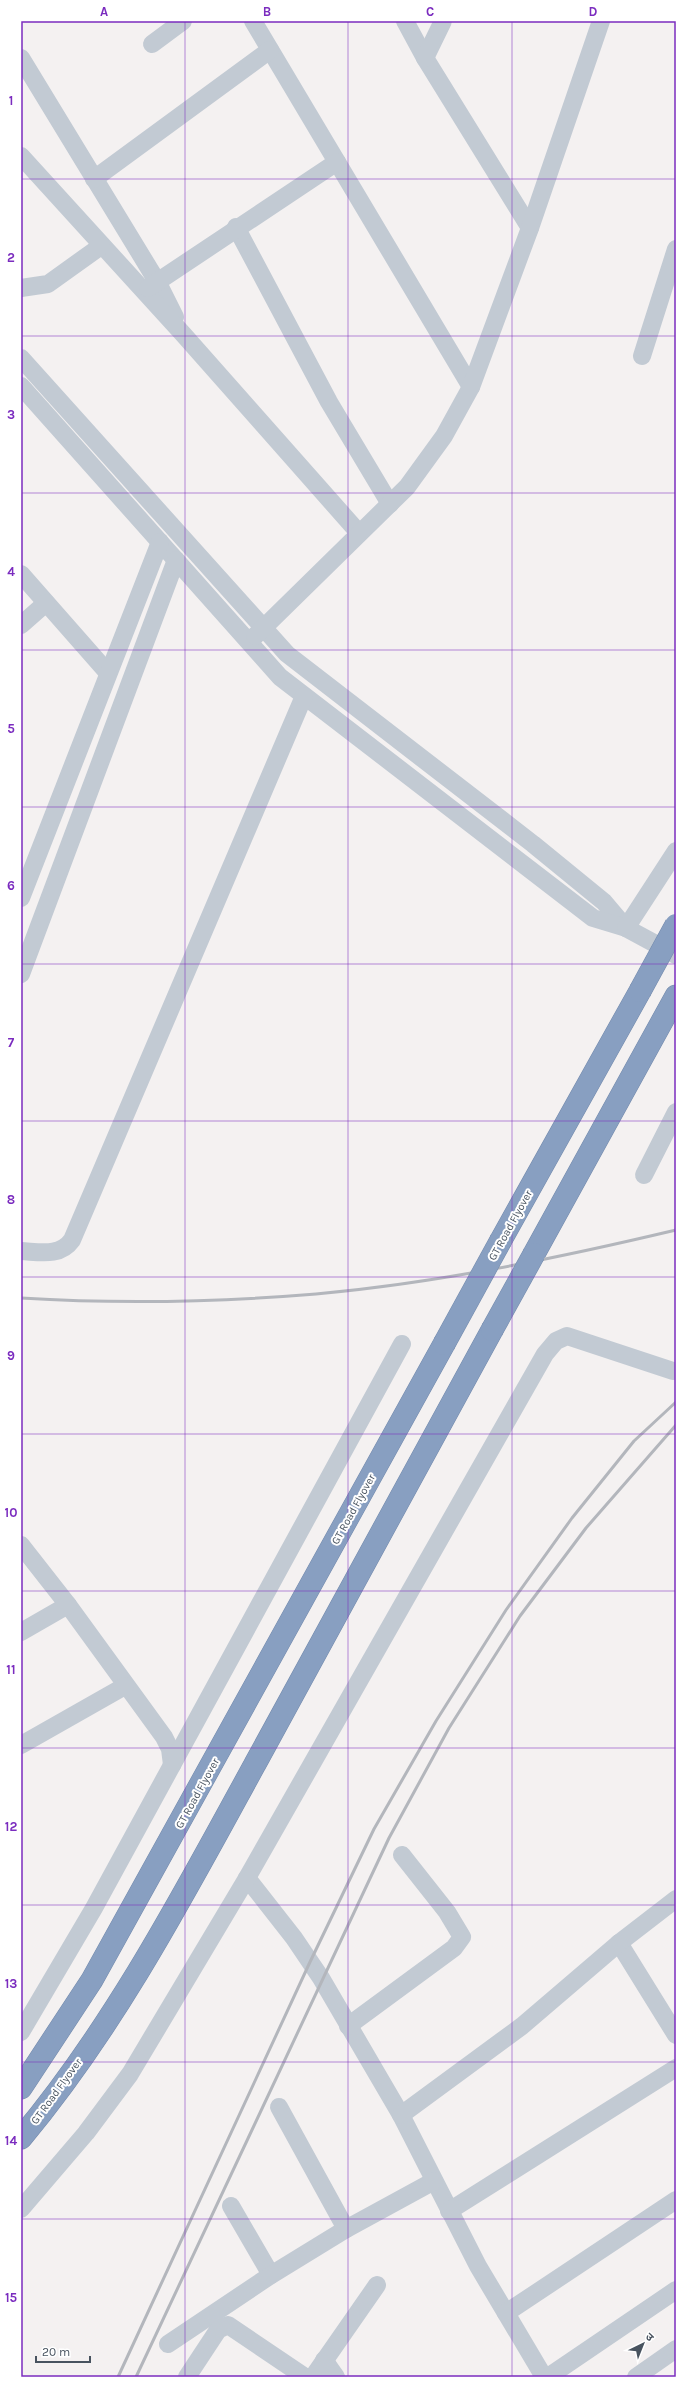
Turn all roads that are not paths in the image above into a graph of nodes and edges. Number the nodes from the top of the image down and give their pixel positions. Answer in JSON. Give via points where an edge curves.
{"nodes":[{"id":1,"x":183,"y":21,"type":"edge"},
{"id":2,"x":253,"y":21,"type":"edge"},
{"id":3,"x":405,"y":21,"type":"edge"},
{"id":4,"x":443,"y":21,"type":"edge"},
{"id":5,"x":601,"y":21,"type":"edge"},
{"id":6,"x":152,"y":44,"type":"dead end"},
{"id":7,"x":270,"y":50,"type":"junction"},
{"id":8,"x":21,"y":58,"type":"edge"},
{"id":9,"x":425,"y":58,"type":"junction"},
{"id":10,"x":21,"y":156,"type":"edge"},
{"id":11,"x":337,"y":162,"type":"junction"},
{"id":12,"x":94,"y":179,"type":"junction"},
{"id":13,"x":236,"y":228,"type":"junction"},
{"id":14,"x":530,"y":228,"type":"junction"},
{"id":15,"x":101,"y":246,"type":"junction"},
{"id":16,"x":676,"y":249,"type":"edge"},
{"id":17,"x":158,"y":283,"type":"junction"},
{"id":18,"x":21,"y":288,"type":"edge"},
{"id":19,"x":142,"y":291,"type":"junction"},
{"id":20,"x":183,"y":334,"type":"junction"},
{"id":21,"x":642,"y":356,"type":"dead end"},
{"id":22,"x":21,"y":358,"type":"edge"},
{"id":23,"x":21,"y":386,"type":"edge"},
{"id":24,"x":471,"y":387,"type":"junction"},
{"id":25,"x":390,"y":504,"type":"junction"},
{"id":26,"x":359,"y":533,"type":"junction"},
{"id":27,"x":160,"y":542,"type":"junction"},
{"id":28,"x":176,"y":560,"type":"junction"},
{"id":29,"x":21,"y":574,"type":"edge"},
{"id":30,"x":46,"y":603,"type":"junction"},
{"id":31,"x":21,"y":625,"type":"edge"},
{"id":32,"x":263,"y":627,"type":"junction"},
{"id":33,"x":248,"y":642,"type":"junction"},
{"id":34,"x":108,"y":673,"type":"junction"},
{"id":35,"x":304,"y":696,"type":"junction"},
{"id":36,"x":676,"y":851,"type":"edge"},
{"id":37,"x":21,"y":898,"type":"edge"},
{"id":38,"x":676,"y":924,"type":"edge"},
{"id":39,"x":626,"y":928,"type":"junction"},
{"id":40,"x":676,"y":955,"type":"edge"},
{"id":41,"x":21,"y":974,"type":"edge"},
{"id":42,"x":674,"y":999,"type":"edge"},
{"id":43,"x":676,"y":1112,"type":"edge"},
{"id":44,"x":644,"y":1175,"type":"dead end"},
{"id":45,"x":21,"y":1251,"type":"edge"},
{"id":46,"x":402,"y":1344,"type":"dead end"},
{"id":47,"x":673,"y":1371,"type":"dead end"},
{"id":48,"x":21,"y":1545,"type":"edge"},
{"id":49,"x":68,"y":1605,"type":"junction"},
{"id":50,"x":21,"y":1632,"type":"edge"},
{"id":51,"x":125,"y":1686,"type":"junction"},
{"id":52,"x":21,"y":1745,"type":"edge"},
{"id":53,"x":172,"y":1765,"type":"junction"},
{"id":54,"x":402,"y":1855,"type":"dead end"},
{"id":55,"x":247,"y":1878,"type":"junction"},
{"id":56,"x":676,"y":1899,"type":"edge"},
{"id":57,"x":620,"y":1943,"type":"junction"},
{"id":58,"x":348,"y":2026,"type":"junction"},
{"id":59,"x":21,"y":2032,"type":"edge"},
{"id":60,"x":676,"y":2034,"type":"edge"},
{"id":61,"x":676,"y":2068,"type":"edge"},
{"id":62,"x":21,"y":2088,"type":"edge"},
{"id":63,"x":279,"y":2107,"type":"dead end"},
{"id":64,"x":401,"y":2115,"type":"junction"},
{"id":65,"x":21,"y":2138,"type":"edge"},
{"id":66,"x":434,"y":2181,"type":"junction"},
{"id":67,"x":676,"y":2200,"type":"edge"},
{"id":68,"x":231,"y":2206,"type":"dead end"},
{"id":69,"x":21,"y":2210,"type":"edge"},
{"id":70,"x":449,"y":2211,"type":"junction"},
{"id":71,"x":346,"y":2229,"type":"junction"},
{"id":72,"x":271,"y":2275,"type":"junction"},
{"id":73,"x":377,"y":2285,"type":"dead end"},
{"id":74,"x":676,"y":2290,"type":"edge"},
{"id":75,"x":506,"y":2313,"type":"junction"},
{"id":76,"x":168,"y":2344,"type":"dead end"},
{"id":77,"x":676,"y":2349,"type":"edge"},
{"id":78,"x":324,"y":2360,"type":"junction"},
{"id":79,"x":187,"y":2377,"type":"edge"},
{"id":80,"x":305,"y":2377,"type":"edge"},
{"id":81,"x":313,"y":2377,"type":"edge"},
{"id":82,"x":336,"y":2377,"type":"edge"},
{"id":83,"x":544,"y":2377,"type":"edge"},
{"id":84,"x":548,"y":2377,"type":"edge"},
{"id":85,"x":636,"y":2377,"type":"edge"}],
"edges":[{"from":1,"to":6,"type":"street"},
{"from":2,"to":7,"type":"street"},
{"from":3,"to":9,"type":"street"},
{"from":4,"to":9,"type":"street"},
{"from":5,"to":14,"type":"street"},
{"from":7,"to":11,"type":"street"},
{"from":7,"to":12,"type":"street"},
{"from":8,"to":12,"type":"street"},
{"from":9,"to":14,"type":"street"},
{"from":10,"to":15,"type":"street"},
{"from":11,"to":13,"type":"street"},
{"from":11,"to":24,"type":"street"},
{"from":12,"to":17,"type":"street"},
{"from":13,"to":17,"type":"street"},
{"from":13,"to":25,"type":"street","via":[[328,402]]},
{"from":14,"to":24,"type":"street"},
{"from":15,"to":18,"type":"street","via":[[48,284]]},
{"from":15,"to":19,"type":"street"},
{"from":16,"to":21,"type":"street"},
{"from":17,"to":19,"type":"street"},
{"from":17,"to":20,"type":"street"},
{"from":19,"to":20,"type":"street"},
{"from":20,"to":26,"type":"street"},
{"from":22,"to":32,"type":"street"},
{"from":23,"to":27,"type":"street"},
{"from":24,"to":25,"type":"street","via":[[444,436],[407,487]]},
{"from":25,"to":26,"type":"street"},
{"from":26,"to":32,"type":"street"},
{"from":27,"to":28,"type":"street"},
{"from":27,"to":34,"type":"street"},
{"from":28,"to":33,"type":"street"},
{"from":28,"to":41,"type":"street"},
{"from":29,"to":30,"type":"street"},
{"from":30,"to":31,"type":"street"},
{"from":30,"to":34,"type":"street"},
{"from":32,"to":33,"type":"street"},
{"from":32,"to":39,"type":"street","via":[[287,654],[598,897]]},
{"from":33,"to":35,"type":"street","via":[[280,677]]},
{"from":34,"to":37,"type":"street"},
{"from":35,"to":39,"type":"street","via":[[592,918]]},
{"from":35,"to":45,"type":"street","via":[[72,1240],[67,1247],[58,1251]]},
{"from":36,"to":39,"type":"street"},
{"from":38,"to":62,"type":"highway","name":"GT Road Flyover","bridge":true,"via":[[92,1980]]},
{"from":39,"to":40,"type":"street"},
{"from":42,"to":65,"type":"highway","name":"GT Road Flyover","bridge":true,"via":[[198,1867],[120,2001],[44,2110]]},
{"from":43,"to":44,"type":"street"},
{"from":46,"to":53,"type":"street"},
{"from":47,"to":55,"type":"street","via":[[567,1336],[556,1340],[545,1354]]},
{"from":48,"to":49,"type":"street"},
{"from":49,"to":50,"type":"street"},
{"from":49,"to":51,"type":"street"},
{"from":51,"to":52,"type":"street"},
{"from":51,"to":53,"type":"street","via":[[164,1737],[170,1749]]},
{"from":53,"to":59,"type":"street","via":[[94,1908]]},
{"from":54,"to":58,"type":"street","via":[[447,1912],[462,1937],[454,1948]]},
{"from":55,"to":58,"type":"street","via":[[294,1938],[321,1978]]},
{"from":55,"to":69,"type":"street","via":[[130,2074],[81,2139]]},
{"from":56,"to":57,"type":"street"},
{"from":57,"to":60,"type":"street"},
{"from":57,"to":64,"type":"street","via":[[522,2026]]},
{"from":58,"to":64,"type":"street"},
{"from":61,"to":70,"type":"street"},
{"from":63,"to":71,"type":"street"},
{"from":64,"to":66,"type":"street"},
{"from":66,"to":70,"type":"street"},
{"from":66,"to":71,"type":"street"},
{"from":67,"to":75,"type":"street"},
{"from":68,"to":72,"type":"street"},
{"from":70,"to":75,"type":"street"},
{"from":71,"to":72,"type":"street"},
{"from":72,"to":76,"type":"street"},
{"from":73,"to":78,"type":"street"},
{"from":74,"to":84,"type":"street"},
{"from":75,"to":83,"type":"street"},
{"from":77,"to":85,"type":"street"},
{"from":78,"to":81,"type":"street"},
{"from":78,"to":82,"type":"street"},
{"from":79,"to":80,"type":"street","via":[[218,2330],[228,2325]]}]}
